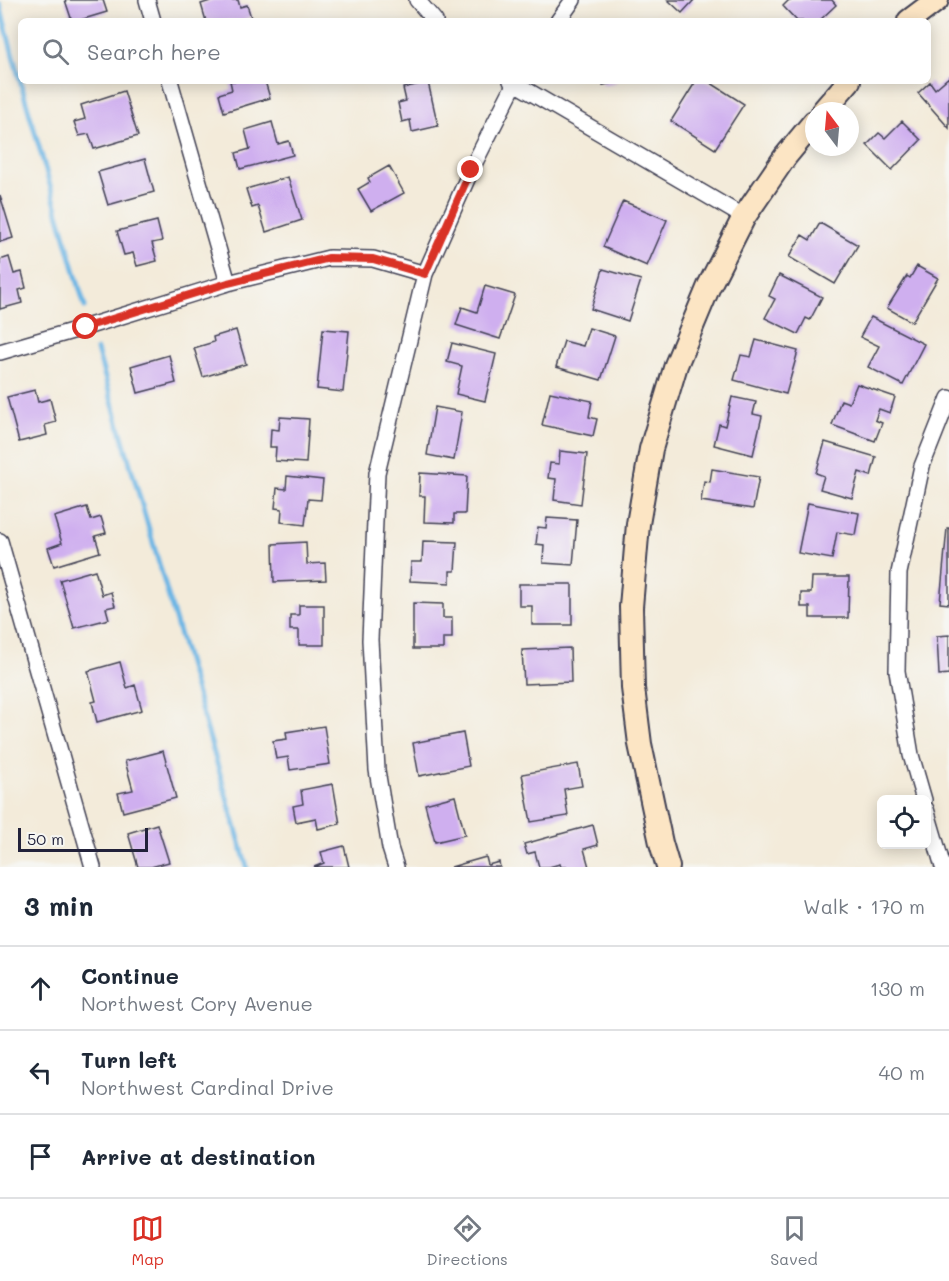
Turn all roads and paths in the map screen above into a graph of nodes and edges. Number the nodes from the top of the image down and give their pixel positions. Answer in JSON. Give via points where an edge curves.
{"nodes":[{"id":1,"x":147,"y":0,"type":"edge"},
{"id":2,"x":417,"y":0,"type":"edge"},
{"id":3,"x":573,"y":0,"type":"edge"},
{"id":4,"x":937,"y":0,"type":"edge"},
{"id":5,"x":152,"y":18,"type":"edge"},
{"id":6,"x":432,"y":18,"type":"edge"},
{"id":7,"x":560,"y":18,"type":"edge"},
{"id":8,"x":913,"y":18,"type":"edge"},
{"id":9,"x":171,"y":84,"type":"edge"},
{"id":10,"x":513,"y":84,"type":"edge"},
{"id":11,"x":517,"y":84,"type":"edge"},
{"id":12,"x":846,"y":84,"type":"edge"},
{"id":13,"x":831,"y":102,"type":"edge"},
{"id":14,"x":805,"y":133,"type":"edge"},
{"id":15,"x":744,"y":217,"type":"junction"},
{"id":16,"x":425,"y":274,"type":"junction"},
{"id":17,"x":228,"y":283,"type":"junction"},
{"id":18,"x":0,"y":352,"type":"edge"},
{"id":19,"x":949,"y":398,"type":"edge"},
{"id":20,"x":0,"y":541,"type":"edge"},
{"id":21,"x":923,"y":795,"type":"edge"},
{"id":22,"x":931,"y":824,"type":"edge"},
{"id":23,"x":93,"y":867,"type":"edge"},
{"id":24,"x":396,"y":867,"type":"edge"},
{"id":25,"x":668,"y":867,"type":"edge"},
{"id":26,"x":943,"y":867,"type":"edge"}],
"edges":[{"from":1,"to":5,"type":"street"},
{"from":2,"to":6,"type":"street"},
{"from":3,"to":7,"type":"street"},
{"from":4,"to":8,"type":"main road"},
{"from":9,"to":17,"type":"street"},
{"from":10,"to":16,"type":"street"},
{"from":11,"to":15,"type":"street"},
{"from":12,"to":13,"type":"main road"},
{"from":14,"to":15,"type":"main road"},
{"from":15,"to":25,"type":"main road","via":[[676,365],[651,448],[638,524],[631,607],[633,688],[640,744]]},
{"from":16,"to":17,"type":"street","via":[[373,259],[329,258]]},
{"from":16,"to":24,"type":"street","via":[[377,473],[370,640],[377,770]]},
{"from":17,"to":18,"type":"street"},
{"from":19,"to":21,"type":"street","via":[[922,466],[898,573],[897,671],[911,755]]},
{"from":20,"to":23,"type":"street"},
{"from":22,"to":26,"type":"street"}]}
